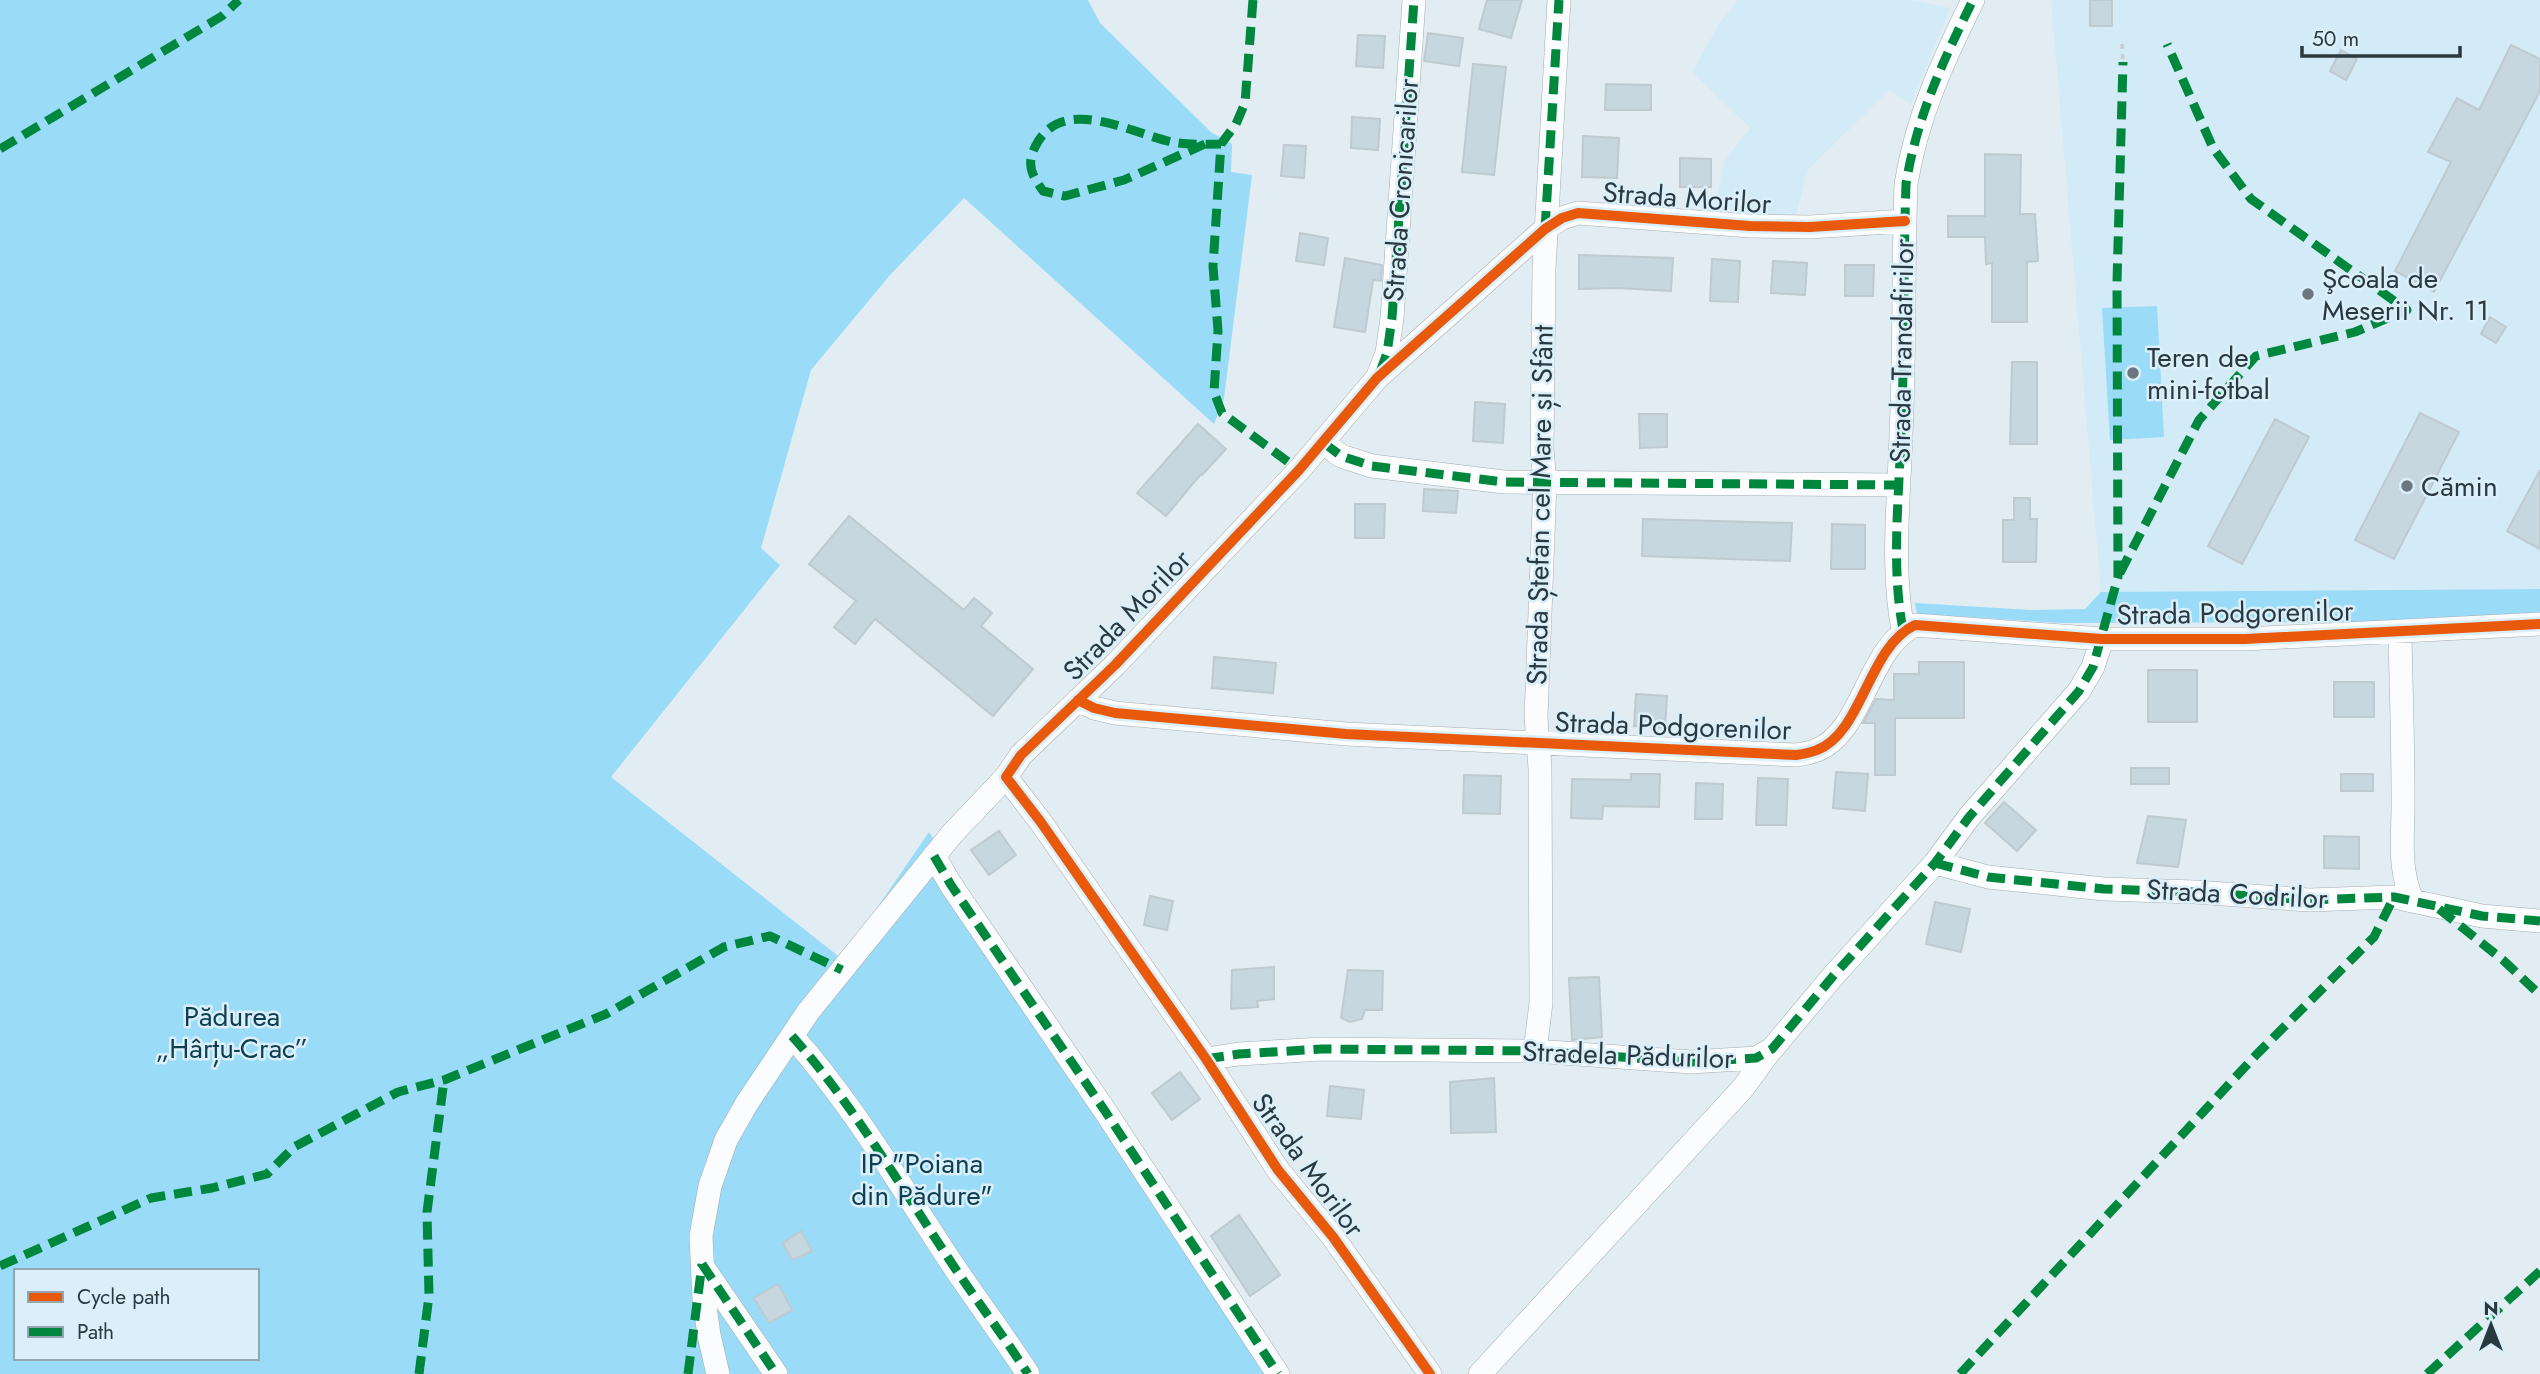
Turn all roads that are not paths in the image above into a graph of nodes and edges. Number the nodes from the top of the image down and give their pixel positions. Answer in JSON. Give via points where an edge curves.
{"nodes":[{"id":1,"x":1414,"y":0,"type":"edge"},
{"id":2,"x":1559,"y":0,"type":"edge"},
{"id":3,"x":1973,"y":0,"type":"edge"},
{"id":4,"x":1905,"y":221,"type":"junction"},
{"id":5,"x":1545,"y":229,"type":"junction"},
{"id":6,"x":1377,"y":379,"type":"junction"},
{"id":7,"x":1324,"y":443,"type":"junction"},
{"id":8,"x":1545,"y":483,"type":"junction"},
{"id":9,"x":1898,"y":485,"type":"junction"},
{"id":10,"x":2540,"y":624,"type":"edge"},
{"id":11,"x":1903,"y":630,"type":"junction"},
{"id":12,"x":2400,"y":633,"type":"junction"},
{"id":13,"x":2102,"y":639,"type":"junction"},
{"id":14,"x":1078,"y":700,"type":"junction"},
{"id":15,"x":1538,"y":744,"type":"junction"},
{"id":16,"x":1006,"y":777,"type":"junction"},
{"id":17,"x":934,"y":856,"type":"junction"},
{"id":18,"x":1935,"y":863,"type":"junction"},
{"id":19,"x":2412,"y":900,"type":"junction"},
{"id":20,"x":2540,"y":921,"type":"edge"},
{"id":21,"x":792,"y":1035,"type":"junction"},
{"id":22,"x":1772,"y":1049,"type":"junction"},
{"id":23,"x":1535,"y":1051,"type":"junction"},
{"id":24,"x":1206,"y":1059,"type":"junction"},
{"id":25,"x":702,"y":1264,"type":"junction"},
{"id":26,"x":718,"y":1374,"type":"edge"},
{"id":27,"x":776,"y":1374,"type":"edge"},
{"id":28,"x":1028,"y":1374,"type":"edge"},
{"id":29,"x":1278,"y":1374,"type":"edge"},
{"id":30,"x":1430,"y":1374,"type":"edge"},
{"id":31,"x":1480,"y":1374,"type":"edge"}],
"edges":[{"from":1,"to":6,"type":"street","name":"Strada Cronicarilor","via":[[1392,318]]},
{"from":2,"to":5,"type":"street","name":"Strada Ștefan cel Mare și Sfânt"},
{"from":3,"to":4,"type":"street","name":"Strada Trandafirilor","via":[[1928,97],[1910,158]]},
{"from":4,"to":5,"type":"street","name":"Strada Morilor","via":[[1750,226],[1578,213]]},
{"from":4,"to":9,"type":"street","name":"Strada Trandafirilor"},
{"from":5,"to":6,"type":"street","name":"Strada Morilor"},
{"from":5,"to":8,"type":"street","name":"Strada Ștefan cel Mare și Sfânt"},
{"from":6,"to":7,"type":"street","name":"Strada Morilor"},
{"from":7,"to":8,"type":"street","via":[[1341,456],[1372,467]]},
{"from":7,"to":14,"type":"street","name":"Strada Morilor"},
{"from":8,"to":9,"type":"street"},
{"from":8,"to":15,"type":"street","name":"Strada Ștefan cel Mare și Sfânt"},
{"from":9,"to":11,"type":"street","name":"Strada Trandafirilor","via":[[1898,603]]},
{"from":10,"to":12,"type":"street","name":"Strada Podgorenilor"},
{"from":11,"to":13,"type":"street","name":"Strada Podgorenilor","via":[[1933,625]]},
{"from":11,"to":15,"type":"street","name":"Strada Podgorenilor","via":[[1889,645],[1836,737],[1819,750],[1770,756]]},
{"from":12,"to":13,"type":"street","name":"Strada Podgorenilor"},
{"from":12,"to":19,"type":"street","via":[[2401,859]]},
{"from":13,"to":18,"type":"street","name":"Stradela Pădurilor","via":[[2079,691]]},
{"from":14,"to":15,"type":"street","name":"Strada Podgorenilor","via":[[1094,708],[1146,716],[1346,734]]},
{"from":14,"to":16,"type":"street","name":"Strada Morilor","via":[[1021,755]]},
{"from":15,"to":23,"type":"street","name":"Strada Ștefan cel Mare și Sfânt","via":[[1541,1003]]},
{"from":16,"to":17,"type":"street"},
{"from":16,"to":24,"type":"street","name":"Strada Morilor"},
{"from":17,"to":21,"type":"street"},
{"from":17,"to":29,"type":"street"},
{"from":18,"to":19,"type":"street","name":"Strada Codrilor","via":[[1988,877],[2104,889],[2309,900]]},
{"from":18,"to":22,"type":"street","name":"Stradela Pădurilor"},
{"from":19,"to":20,"type":"street","name":"Strada Codrilor","via":[[2482,916]]},
{"from":21,"to":25,"type":"street","via":[[726,1140],[705,1211]]},
{"from":21,"to":28,"type":"street","via":[[865,1130]]},
{"from":22,"to":23,"type":"street","name":"Stradela Pădurilor","via":[[1756,1058],[1691,1062]]},
{"from":22,"to":31,"type":"street","via":[[1743,1088]]},
{"from":23,"to":24,"type":"street","name":"Stradela Pădurilor","via":[[1322,1049]]},
{"from":24,"to":30,"type":"street","name":"Strada Morilor","via":[[1278,1170]]},
{"from":25,"to":26,"type":"street"},
{"from":25,"to":27,"type":"street"}]}
